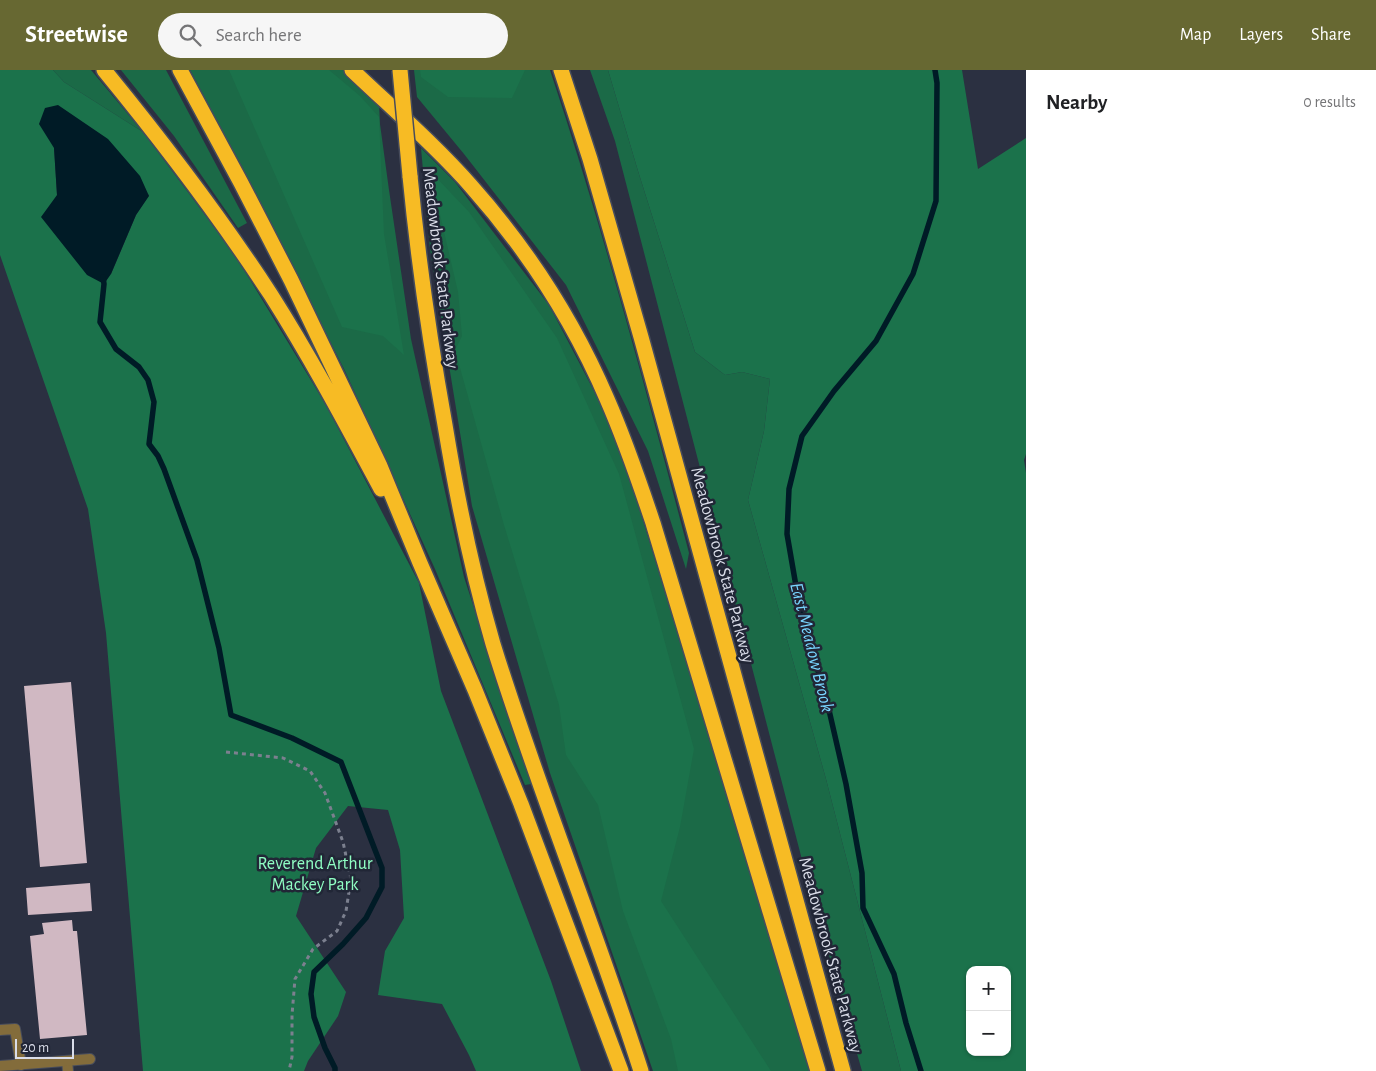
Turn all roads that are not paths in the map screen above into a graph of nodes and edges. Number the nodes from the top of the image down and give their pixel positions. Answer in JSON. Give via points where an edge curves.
{"nodes":[{"id":1,"x":104,"y":70,"type":"edge"},
{"id":2,"x":180,"y":70,"type":"edge"},
{"id":3,"x":352,"y":70,"type":"edge"},
{"id":4,"x":400,"y":70,"type":"edge"},
{"id":5,"x":561,"y":70,"type":"edge"},
{"id":6,"x":572,"y":70,"type":"edge"},
{"id":7,"x":590,"y":159,"type":"junction"},
{"id":8,"x":420,"y":563,"type":"junction"},
{"id":9,"x":0,"y":1030,"type":"edge"},
{"id":10,"x":90,"y":1059,"type":"dead end"},
{"id":11,"x":21,"y":1065,"type":"junction"},
{"id":12,"x":0,"y":1066,"type":"edge"},
{"id":13,"x":68,"y":1066,"type":"edge"},
{"id":14,"x":621,"y":1071,"type":"edge"},
{"id":15,"x":641,"y":1071,"type":"edge"},
{"id":16,"x":818,"y":1071,"type":"edge"},
{"id":17,"x":843,"y":1071,"type":"edge"}],
"edges":[{"from":1,"to":8,"type":"highway","via":[[202,196],[271,296],[342,417]]},
{"from":2,"to":8,"type":"highway","via":[[318,335],[380,466]]},
{"from":3,"to":16,"type":"highway","via":[[446,159],[508,231],[562,311],[606,397],[653,523]]},
{"from":4,"to":15,"type":"highway","name":"Meadowbrook State Parkway","bridge":true,"via":[[416,233],[437,382],[483,608],[514,709]]},
{"from":5,"to":7,"type":"highway","name":"Meadowbrook State Parkway"},
{"from":6,"to":7,"type":"highway"},
{"from":7,"to":17,"type":"highway","name":"Meadowbrook State Parkway"},
{"from":8,"to":14,"type":"highway","via":[[521,804]]},
{"from":9,"to":11,"type":"street","via":[[16,1029]]},
{"from":10,"to":13,"type":"street"},
{"from":11,"to":12,"type":"street"},
{"from":11,"to":13,"type":"street"}]}
